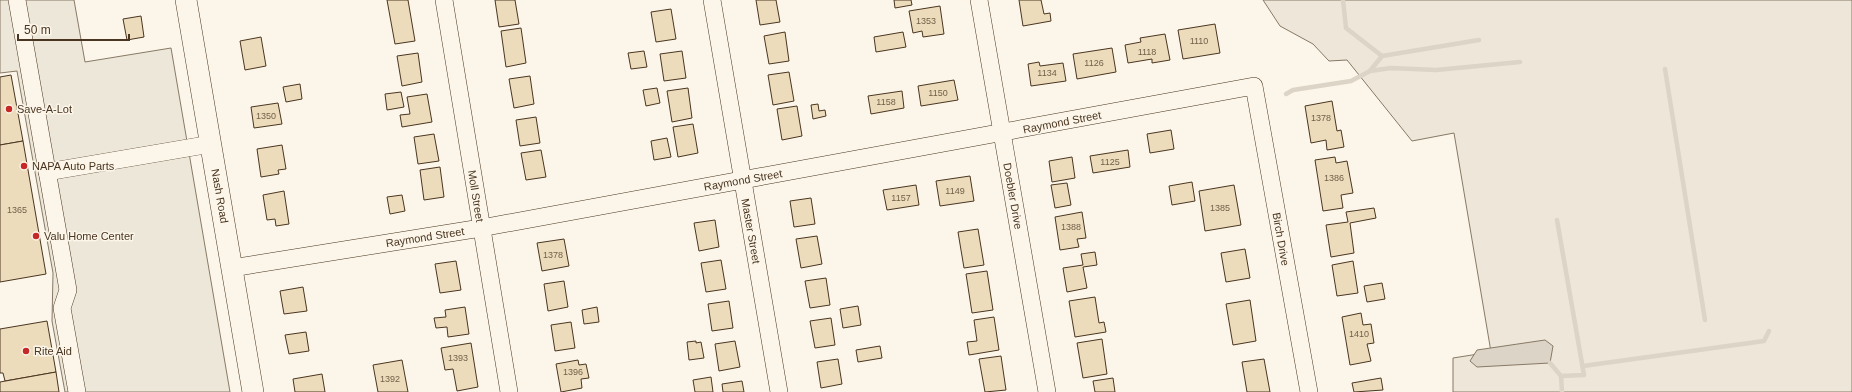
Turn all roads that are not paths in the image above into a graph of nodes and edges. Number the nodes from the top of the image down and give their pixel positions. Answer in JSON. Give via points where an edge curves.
{"nodes":[{"id":1,"x":17,"y":0,"type":"edge"},
{"id":2,"x":186,"y":0,"type":"edge"},
{"id":3,"x":444,"y":0,"type":"edge"},
{"id":4,"x":712,"y":0,"type":"edge"},
{"id":5,"x":979,"y":0,"type":"edge"},
{"id":6,"x":1254,"y":86,"type":"joint"},
{"id":7,"x":1002,"y":133,"type":"junction"},
{"id":8,"x":211,"y":144,"type":"junction"},
{"id":9,"x":47,"y":172,"type":"junction"},
{"id":10,"x":743,"y":180,"type":"junction"},
{"id":11,"x":481,"y":228,"type":"junction"},
{"id":12,"x":232,"y":268,"type":"junction"},
{"id":13,"x":77,"y":392,"type":"edge"},
{"id":14,"x":254,"y":392,"type":"edge"},
{"id":15,"x":509,"y":392,"type":"edge"},
{"id":16,"x":778,"y":392,"type":"edge"},
{"id":17,"x":1047,"y":392,"type":"edge"},
{"id":18,"x":1308,"y":392,"type":"edge"}],
"edges":[{"from":1,"to":9,"type":"street"},
{"from":2,"to":8,"type":"main road","name":"Nash Road"},
{"from":3,"to":11,"type":"street","name":"Moll Street"},
{"from":4,"to":10,"type":"street","name":"Master Street"},
{"from":5,"to":7,"type":"street","name":"Doebler Drive"},
{"from":6,"to":7,"type":"street","name":"Raymond Street"},
{"from":6,"to":18,"type":"street","name":"Birch Drive"},
{"from":7,"to":10,"type":"street","name":"Raymond Street"},
{"from":7,"to":17,"type":"street","name":"Doebler Drive"},
{"from":8,"to":9,"type":"street"},
{"from":8,"to":12,"type":"main road","name":"Nash Road"},
{"from":9,"to":13,"type":"street","via":[[68,290],[62,308]]},
{"from":10,"to":11,"type":"street","name":"Raymond Street"},
{"from":10,"to":16,"type":"street","name":"Master Street"},
{"from":11,"to":12,"type":"street","name":"Raymond Street"},
{"from":11,"to":15,"type":"street","name":"Moll Street"},
{"from":12,"to":14,"type":"main road","name":"Nash Road"}]}
